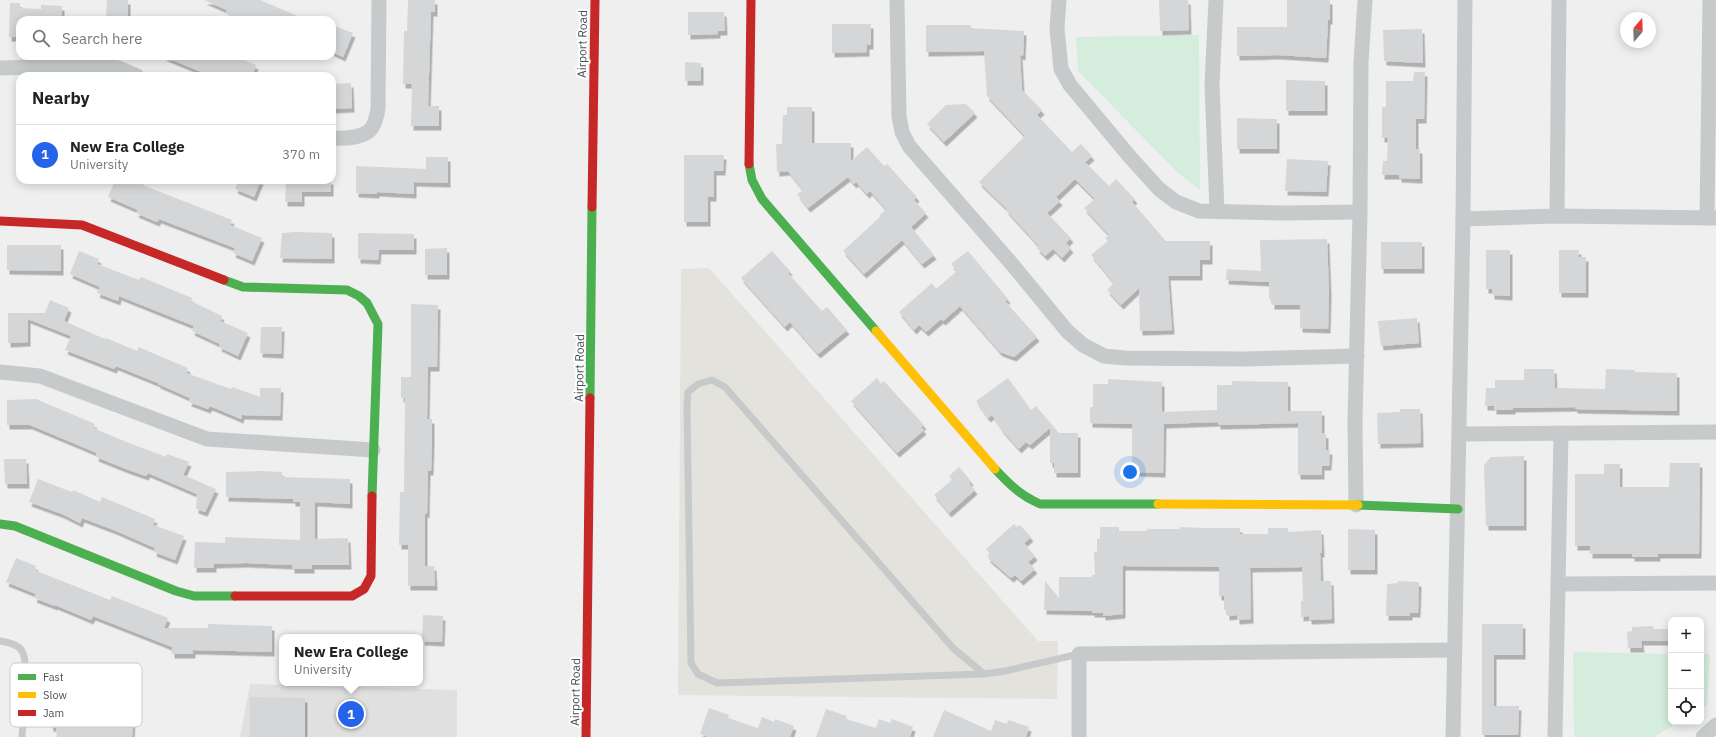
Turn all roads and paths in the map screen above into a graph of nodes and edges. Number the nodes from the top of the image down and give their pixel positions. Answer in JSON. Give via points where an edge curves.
{"nodes":[{"id":1,"x":379,"y":0,"type":"edge"},
{"id":2,"x":595,"y":0,"type":"edge"},
{"id":3,"x":751,"y":0,"type":"edge"},
{"id":4,"x":898,"y":0,"type":"edge"},
{"id":5,"x":1059,"y":0,"type":"edge"},
{"id":6,"x":1216,"y":0,"type":"edge"},
{"id":7,"x":1365,"y":0,"type":"edge"},
{"id":8,"x":1465,"y":0,"type":"edge"},
{"id":9,"x":1559,"y":0,"type":"edge"},
{"id":10,"x":1710,"y":0,"type":"edge"},
{"id":11,"x":0,"y":68,"type":"edge"},
{"id":12,"x":128,"y":72,"type":"edge"},
{"id":13,"x":1713,"y":72,"type":"edge"},
{"id":14,"x":336,"y":138,"type":"edge"},
{"id":15,"x":1217,"y":211,"type":"junction"},
{"id":16,"x":1360,"y":212,"type":"junction"},
{"id":17,"x":1557,"y":216,"type":"junction"},
{"id":18,"x":1711,"y":218,"type":"edge"},
{"id":19,"x":1463,"y":219,"type":"junction"},
{"id":20,"x":0,"y":221,"type":"edge"},
{"id":21,"x":1357,"y":356,"type":"junction"},
{"id":22,"x":0,"y":372,"type":"edge"},
{"id":23,"x":1716,"y":432,"type":"edge"},
{"id":24,"x":1561,"y":433,"type":"junction"},
{"id":25,"x":1460,"y":434,"type":"junction"},
{"id":26,"x":373,"y":450,"type":"junction"},
{"id":27,"x":1356,"y":505,"type":"junction"},
{"id":28,"x":1458,"y":509,"type":"junction"},
{"id":29,"x":0,"y":524,"type":"edge"},
{"id":30,"x":1716,"y":583,"type":"edge"},
{"id":31,"x":1558,"y":584,"type":"junction"},
{"id":32,"x":0,"y":642,"type":"edge"},
{"id":33,"x":1454,"y":650,"type":"junction"},
{"id":34,"x":1079,"y":654,"type":"junction"},
{"id":35,"x":26,"y":663,"type":"edge"},
{"id":36,"x":984,"y":674,"type":"junction"},
{"id":37,"x":1716,"y":725,"type":"edge"},
{"id":38,"x":23,"y":727,"type":"edge"},
{"id":39,"x":22,"y":737,"type":"edge"},
{"id":40,"x":586,"y":737,"type":"edge"},
{"id":41,"x":1079,"y":737,"type":"edge"},
{"id":42,"x":1453,"y":737,"type":"edge"},
{"id":43,"x":1555,"y":737,"type":"edge"},
{"id":44,"x":1703,"y":737,"type":"edge"}],
"edges":[{"from":1,"to":14,"type":"street","via":[[378,108],[375,120],[369,131],[356,136]]},
{"from":2,"to":40,"type":"street","name":"Airport Road"},
{"from":3,"to":27,"type":"street","via":[[749,164],[752,180],[762,199],[1005,480],[1022,496],[1040,504]]},
{"from":4,"to":21,"type":"street","via":[[899,116],[902,132],[909,146],[1067,331],[1083,345],[1104,356],[1125,358],[1245,359]]},
{"from":5,"to":15,"type":"street","via":[[1058,54],[1061,69],[1070,85],[1159,190],[1176,202],[1199,211]]},
{"from":6,"to":15,"type":"street","via":[[1212,85]]},
{"from":7,"to":16,"type":"street","via":[[1361,63]]},
{"from":8,"to":19,"type":"street"},
{"from":9,"to":17,"type":"street"},
{"from":10,"to":13,"type":"street"},
{"from":11,"to":12,"type":"street","via":[[101,65]]},
{"from":13,"to":18,"type":"street"},
{"from":15,"to":16,"type":"street"},
{"from":16,"to":21,"type":"street"},
{"from":17,"to":18,"type":"street"},
{"from":17,"to":19,"type":"street"},
{"from":19,"to":25,"type":"street"},
{"from":20,"to":26,"type":"street","via":[[82,225],[243,288],[347,290],[359,295],[372,307],[378,324]]},
{"from":21,"to":27,"type":"street"},
{"from":22,"to":26,"type":"street","via":[[40,376],[207,439]]},
{"from":23,"to":24,"type":"street"},
{"from":24,"to":25,"type":"street"},
{"from":24,"to":31,"type":"street"},
{"from":25,"to":28,"type":"street"},
{"from":26,"to":29,"type":"street","via":[[371,576],[368,586],[361,593],[352,596],[194,596],[15,526]]},
{"from":27,"to":28,"type":"street"},
{"from":28,"to":33,"type":"street"},
{"from":30,"to":31,"type":"street"},
{"from":31,"to":43,"type":"street"},
{"from":32,"to":35,"type":"lane","via":[[10,642],[22,650]]},
{"from":33,"to":34,"type":"street"},
{"from":33,"to":42,"type":"street"},
{"from":34,"to":36,"type":"lane"},
{"from":34,"to":41,"type":"street"},
{"from":36,"to":36,"type":"lane","via":[[717,683],[698,674],[691,663],[688,392],[698,384],[712,380],[725,388],[953,648]]},
{"from":37,"to":44,"type":"street"},
{"from":38,"to":39,"type":"lane"}]}
